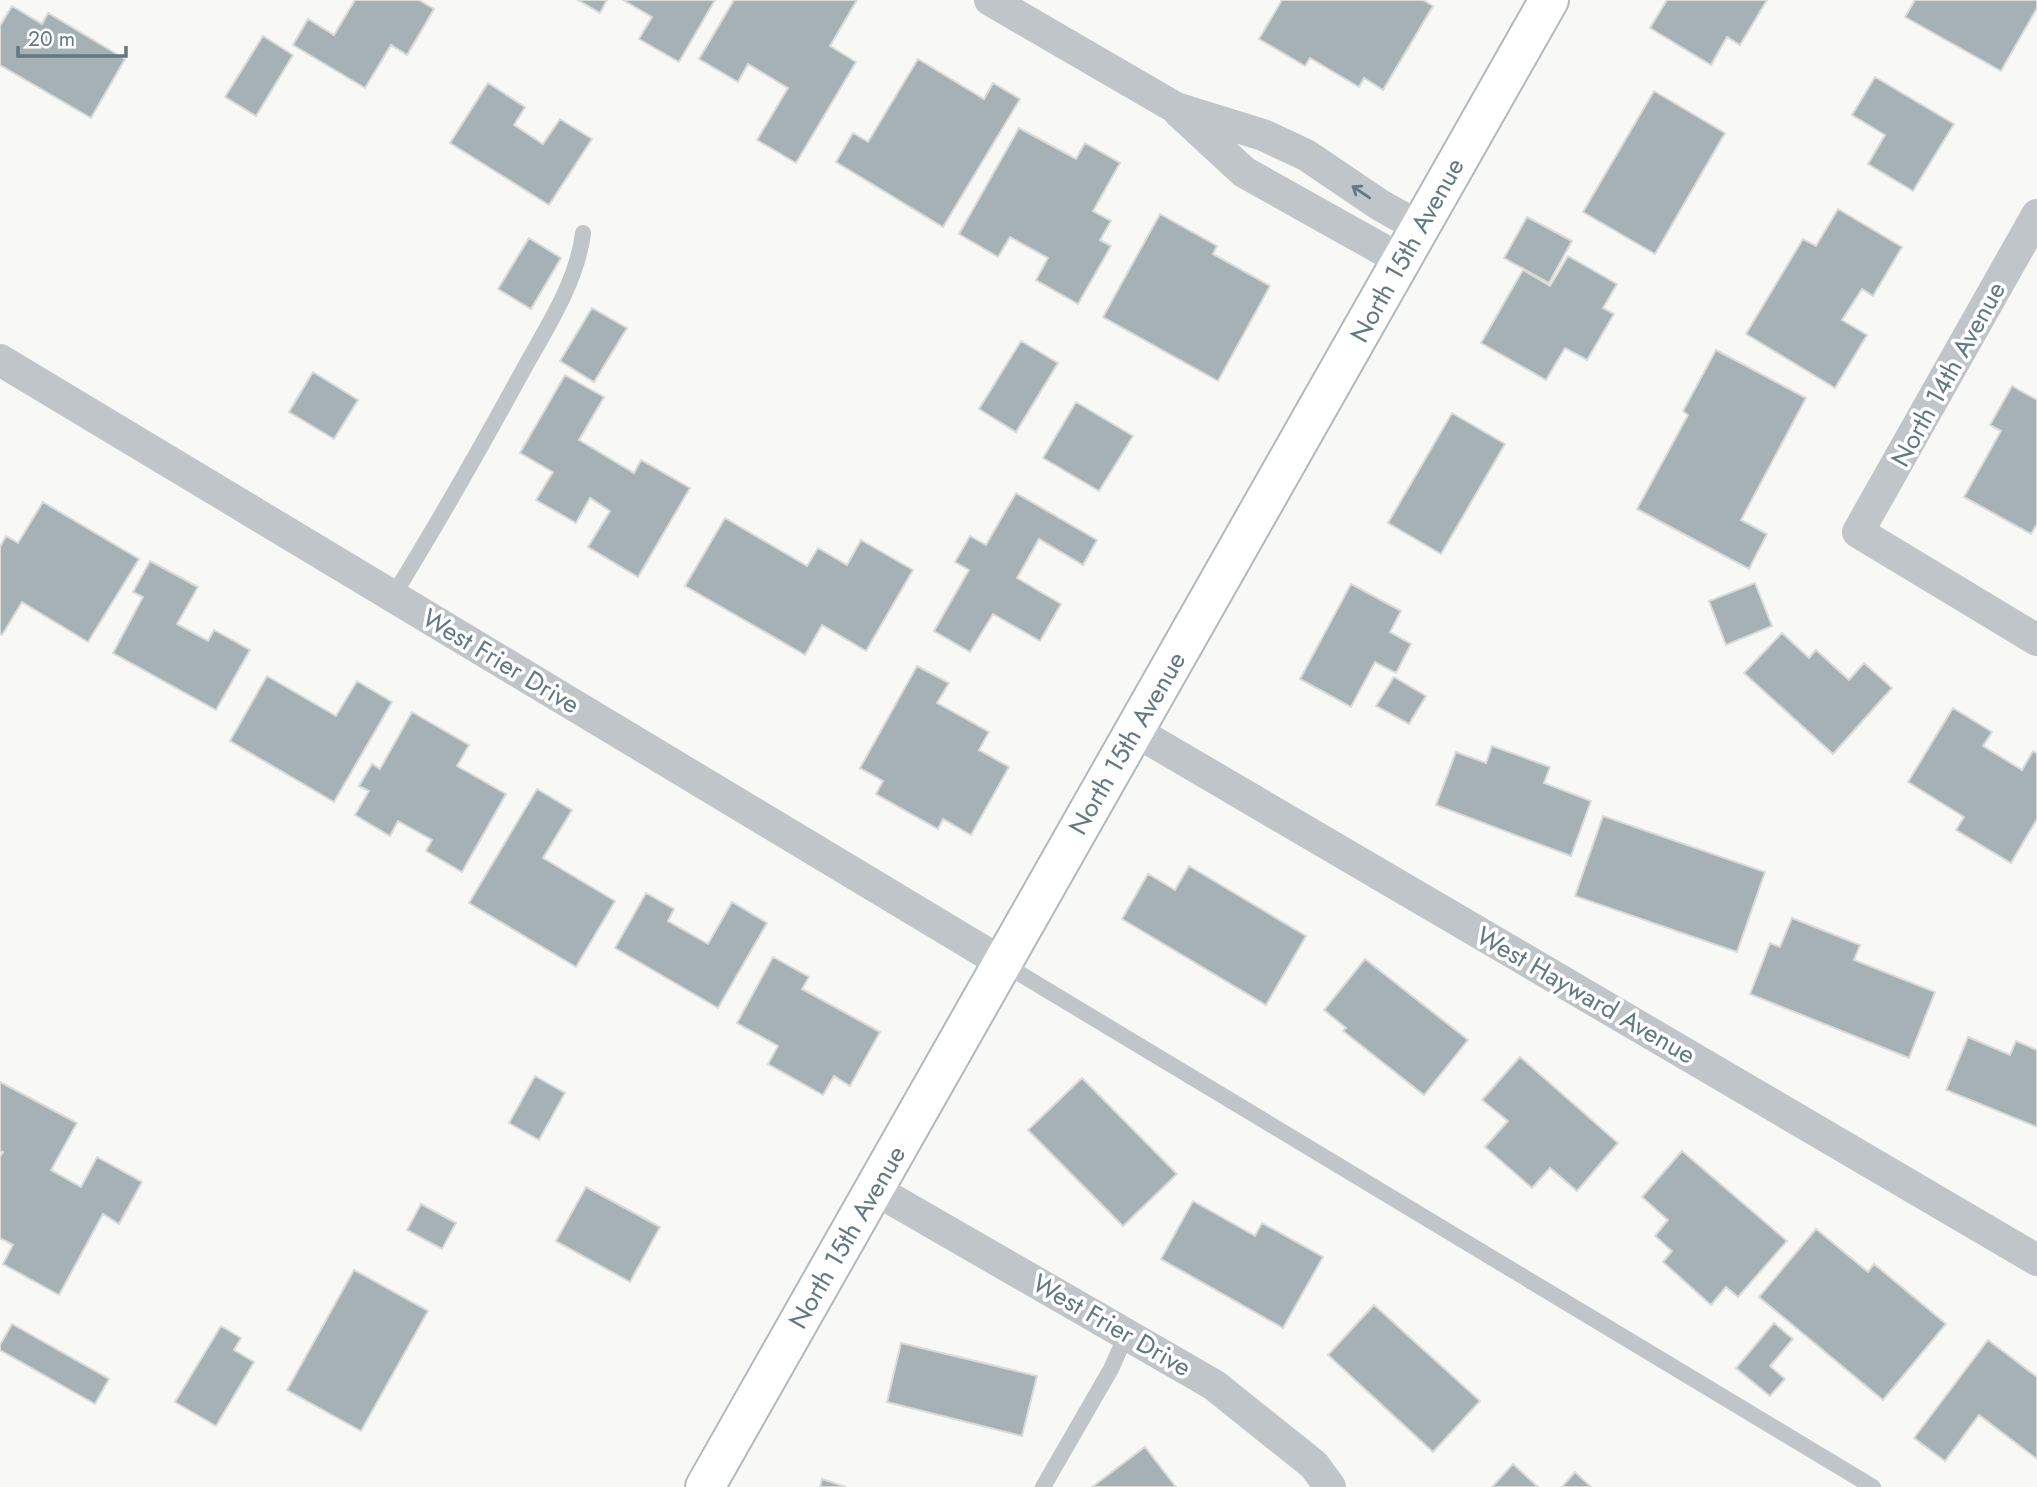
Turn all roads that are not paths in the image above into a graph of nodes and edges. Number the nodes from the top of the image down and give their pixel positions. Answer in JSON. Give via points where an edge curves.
{"nodes":[{"id":1,"x":990,"y":0,"type":"edge"},
{"id":2,"x":1549,"y":0,"type":"edge"},
{"id":3,"x":1176,"y":108,"type":"junction"},
{"id":4,"x":1332,"y":172,"type":"junction"},
{"id":5,"x":1310,"y":208,"type":"junction"},
{"id":6,"x":2037,"y":215,"type":"edge"},
{"id":7,"x":1419,"y":227,"type":"junction"},
{"id":8,"x":583,"y":233,"type":"dead end"},
{"id":9,"x":1401,"y":260,"type":"junction"},
{"id":10,"x":0,"y":360,"type":"edge"},
{"id":11,"x":393,"y":596,"type":"junction"},
{"id":12,"x":2037,"y":640,"type":"edge"},
{"id":13,"x":1135,"y":731,"type":"junction"},
{"id":14,"x":1001,"y":962,"type":"junction"},
{"id":15,"x":874,"y":1189,"type":"junction"},
{"id":16,"x":2037,"y":1260,"type":"edge"},
{"id":17,"x":1127,"y":1333,"type":"junction"},
{"id":18,"x":705,"y":1487,"type":"edge"},
{"id":19,"x":1043,"y":1487,"type":"edge"},
{"id":20,"x":1330,"y":1487,"type":"edge"},
{"id":21,"x":1873,"y":1487,"type":"edge"}],
"edges":[{"from":1,"to":3,"type":"street"},
{"from":2,"to":7,"type":"street","name":"North 15th Avenue"},
{"from":3,"to":4,"type":"street","via":[[1263,135]]},
{"from":3,"to":5,"type":"street","via":[[1244,172]]},
{"from":4,"to":5,"type":"street"},
{"from":7,"to":4,"type":"street","one_way":true},
{"from":5,"to":9,"type":"street"},
{"from":6,"to":12,"type":"street","name":"North 14th Avenue","via":[[1858,532]]},
{"from":7,"to":9,"type":"street","name":"North 15th Avenue"},
{"from":8,"to":11,"type":"lane","via":[[580,258],[543,333],[448,507]]},
{"from":9,"to":13,"type":"street","name":"North 15th Avenue"},
{"from":10,"to":11,"type":"street","name":"West Frier Drive"},
{"from":11,"to":14,"type":"street","name":"West Frier Drive"},
{"from":13,"to":14,"type":"street","name":"North 15th Avenue"},
{"from":13,"to":16,"type":"street","name":"West Hayward Avenue"},
{"from":14,"to":15,"type":"street","name":"North 15th Avenue"},
{"from":14,"to":21,"type":"lane"},
{"from":15,"to":17,"type":"street","name":"West Frier Drive"},
{"from":15,"to":18,"type":"street","name":"North 15th Avenue"},
{"from":17,"to":19,"type":"lane"},
{"from":17,"to":20,"type":"street","name":"West Frier Drive","via":[[1214,1385],[1314,1465]]}]}
